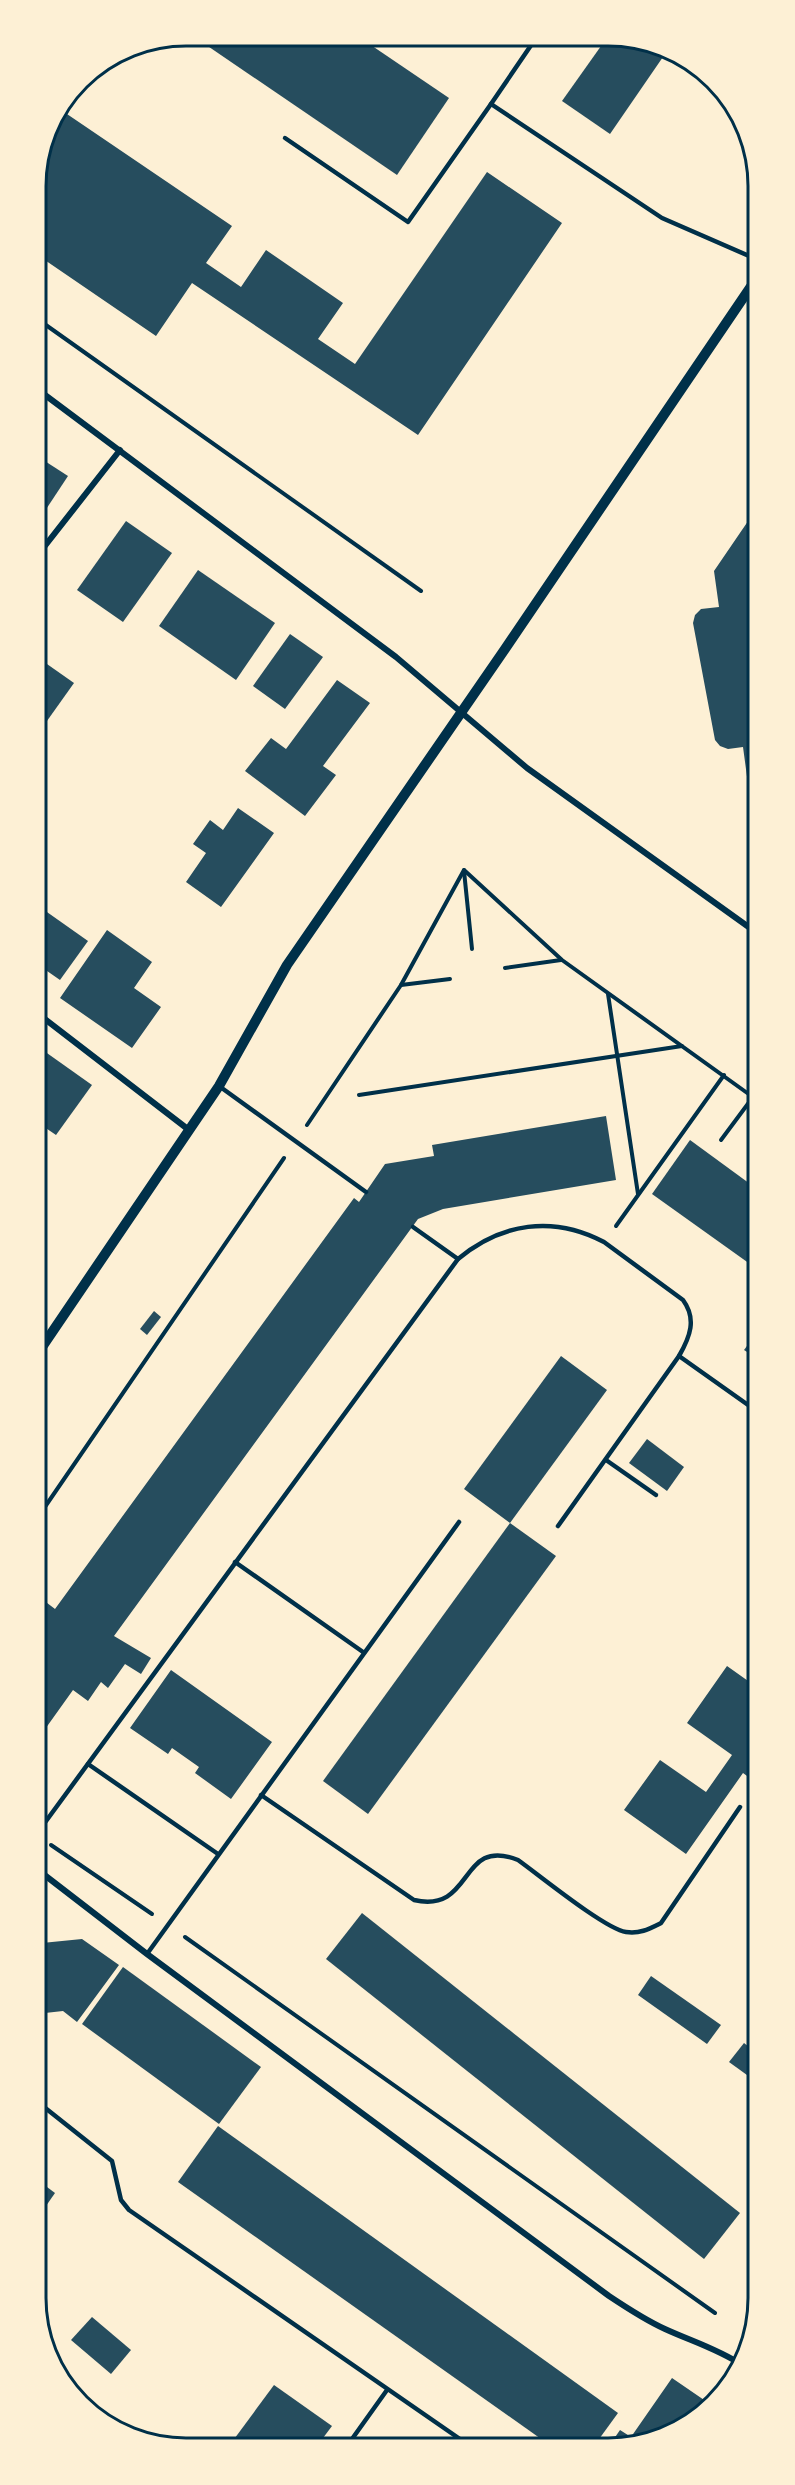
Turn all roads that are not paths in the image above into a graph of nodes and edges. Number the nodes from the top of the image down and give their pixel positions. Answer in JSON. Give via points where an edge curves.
{"nodes":[{"id":1,"x":531,"y":46,"type":"edge"},
{"id":2,"x":491,"y":104,"type":"junction"},
{"id":3,"x":285,"y":138,"type":"dead end"},
{"id":4,"x":748,"y":256,"type":"edge"},
{"id":5,"x":748,"y":291,"type":"edge"},
{"id":6,"x":47,"y":396,"type":"edge"},
{"id":7,"x":120,"y":450,"type":"junction"},
{"id":8,"x":47,"y":543,"type":"edge"},
{"id":9,"x":461,"y":713,"type":"junction"},
{"id":10,"x":748,"y":927,"type":"edge"},
{"id":11,"x":47,"y":1020,"type":"edge"},
{"id":12,"x":219,"y":1086,"type":"junction"},
{"id":13,"x":189,"y":1130,"type":"junction"},
{"id":14,"x":366,"y":1192,"type":"dead end"},
{"id":15,"x":413,"y":1227,"type":"dead end"},
{"id":16,"x":458,"y":1259,"type":"junction"},
{"id":17,"x":46,"y":1341,"type":"edge"},
{"id":18,"x":679,"y":1356,"type":"junction"},
{"id":19,"x":748,"y":1405,"type":"edge"},
{"id":20,"x":606,"y":1460,"type":"junction"},
{"id":21,"x":656,"y":1495,"type":"dead end"},
{"id":22,"x":459,"y":1522,"type":"dead end"},
{"id":23,"x":558,"y":1526,"type":"dead end"},
{"id":24,"x":235,"y":1562,"type":"junction"},
{"id":25,"x":363,"y":1652,"type":"junction"},
{"id":26,"x":88,"y":1764,"type":"junction"},
{"id":27,"x":261,"y":1795,"type":"junction"},
{"id":28,"x":740,"y":1807,"type":"dead end"},
{"id":29,"x":46,"y":1821,"type":"edge"},
{"id":30,"x":218,"y":1854,"type":"junction"},
{"id":31,"x":46,"y":1876,"type":"edge"},
{"id":32,"x":147,"y":1954,"type":"junction"},
{"id":33,"x":46,"y":2109,"type":"edge"},
{"id":34,"x":734,"y":2360,"type":"edge"},
{"id":35,"x":387,"y":2390,"type":"junction"},
{"id":36,"x":353,"y":2438,"type":"edge"},
{"id":37,"x":458,"y":2438,"type":"edge"}],
"edges":[{"from":1,"to":2,"type":"lane"},
{"from":2,"to":3,"type":"lane","via":[[408,222]]},
{"from":2,"to":4,"type":"lane","via":[[662,218]]},
{"from":5,"to":9,"type":"street"},
{"from":6,"to":7,"type":"street"},
{"from":7,"to":8,"type":"street"},
{"from":7,"to":9,"type":"street","via":[[396,657]]},
{"from":9,"to":10,"type":"street","via":[[527,768]]},
{"from":9,"to":12,"type":"street","via":[[287,965]]},
{"from":11,"to":13,"type":"street"},
{"from":12,"to":13,"type":"street"},
{"from":12,"to":14,"type":"lane"},
{"from":13,"to":17,"type":"street"},
{"from":15,"to":16,"type":"lane"},
{"from":16,"to":18,"type":"lane","via":[[476,1244],[507,1230],[529,1227],[590,1234],[683,1300],[690,1310],[691,1324]]},
{"from":16,"to":24,"type":"lane"},
{"from":18,"to":19,"type":"lane"},
{"from":18,"to":20,"type":"lane"},
{"from":20,"to":21,"type":"lane"},
{"from":20,"to":23,"type":"lane"},
{"from":22,"to":25,"type":"lane"},
{"from":24,"to":25,"type":"lane"},
{"from":24,"to":26,"type":"lane"},
{"from":25,"to":27,"type":"lane"},
{"from":26,"to":29,"type":"lane"},
{"from":26,"to":30,"type":"lane"},
{"from":27,"to":28,"type":"lane","via":[[414,1900],[441,1901],[487,1856],[504,1854],[606,1924],[624,1932],[643,1932],[661,1923]]},
{"from":27,"to":30,"type":"lane"},
{"from":30,"to":32,"type":"lane"},
{"from":31,"to":32,"type":"street"},
{"from":32,"to":34,"type":"street","via":[[626,2308]]},
{"from":33,"to":35,"type":"lane","via":[[112,2160],[121,2200],[129,2210]]},
{"from":35,"to":36,"type":"lane"},
{"from":35,"to":37,"type":"lane"}]}
